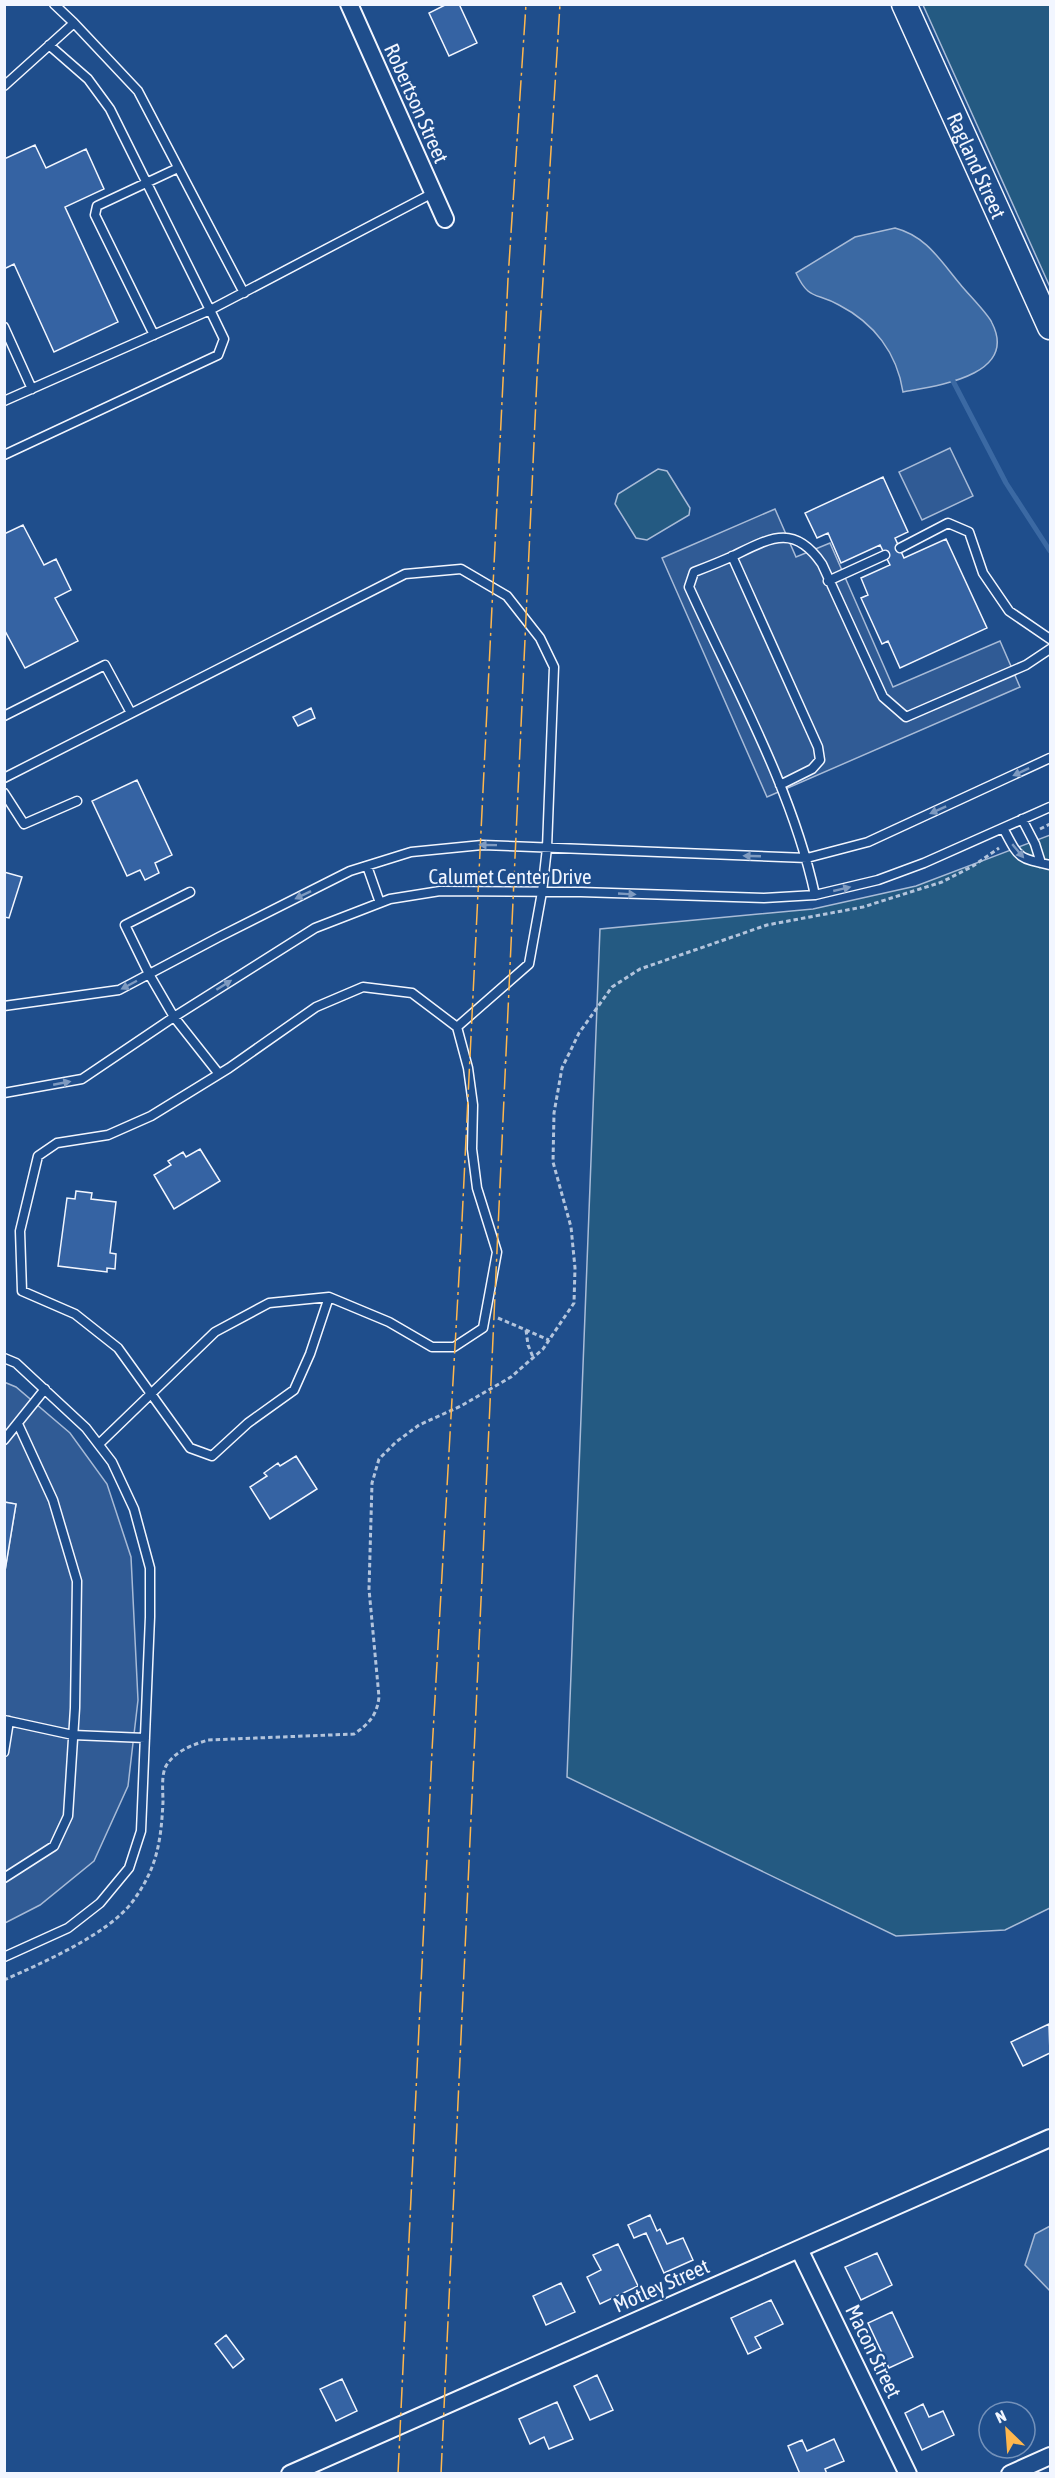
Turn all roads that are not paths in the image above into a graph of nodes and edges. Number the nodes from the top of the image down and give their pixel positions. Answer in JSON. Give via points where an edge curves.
{"nodes":[{"id":1,"x":54,"y":4,"type":"edge"},
{"id":2,"x":349,"y":4,"type":"edge"},
{"id":3,"x":904,"y":4,"type":"edge"},
{"id":4,"x":74,"y":23,"type":"junction"},
{"id":5,"x":49,"y":45,"type":"junction"},
{"id":6,"x":4,"y":86,"type":"edge"},
{"id":7,"x":178,"y":168,"type":"junction"},
{"id":8,"x":147,"y":183,"type":"junction"},
{"id":9,"x":433,"y":193,"type":"junction"},
{"id":10,"x":445,"y":219,"type":"dead end"},
{"id":11,"x":244,"y":293,"type":"junction"},
{"id":12,"x":210,"y":310,"type":"junction"},
{"id":13,"x":4,"y":327,"type":"edge"},
{"id":14,"x":1050,"y":327,"type":"edge"},
{"id":15,"x":154,"y":335,"type":"junction"},
{"id":16,"x":32,"y":389,"type":"junction"},
{"id":17,"x":4,"y":401,"type":"edge"},
{"id":18,"x":4,"y":455,"type":"edge"},
{"id":19,"x":900,"y":548,"type":"dead end"},
{"id":20,"x":885,"y":555,"type":"dead end"},
{"id":21,"x":732,"y":556,"type":"junction"},
{"id":22,"x":828,"y":581,"type":"junction"},
{"id":23,"x":1050,"y":639,"type":"edge"},
{"id":24,"x":1050,"y":649,"type":"edge"},
{"id":25,"x":131,"y":713,"type":"junction"},
{"id":26,"x":4,"y":716,"type":"edge"},
{"id":27,"x":1050,"y":758,"type":"edge"},
{"id":28,"x":4,"y":778,"type":"edge"},
{"id":29,"x":780,"y":785,"type":"junction"},
{"id":30,"x":4,"y":793,"type":"edge"},
{"id":31,"x":77,"y":801,"type":"dead end"},
{"id":32,"x":1050,"y":807,"type":"edge"},
{"id":33,"x":1022,"y":819,"type":"junction"},
{"id":34,"x":1004,"y":828,"type":"junction"},
{"id":35,"x":547,"y":848,"type":"junction"},
{"id":36,"x":807,"y":858,"type":"junction"},
{"id":37,"x":1046,"y":864,"type":"edge"},
{"id":38,"x":367,"y":866,"type":"junction"},
{"id":39,"x":542,"y":891,"type":"junction"},
{"id":40,"x":190,"y":892,"type":"dead end"},
{"id":41,"x":815,"y":895,"type":"junction"},
{"id":42,"x":380,"y":903,"type":"junction"},
{"id":43,"x":149,"y":975,"type":"junction"},
{"id":44,"x":4,"y":1006,"type":"edge"},
{"id":45,"x":174,"y":1017,"type":"junction"},
{"id":46,"x":457,"y":1027,"type":"junction"},
{"id":47,"x":219,"y":1074,"type":"junction"},
{"id":48,"x":4,"y":1093,"type":"edge"},
{"id":49,"x":329,"y":1297,"type":"junction"},
{"id":50,"x":4,"y":1358,"type":"edge"},
{"id":51,"x":45,"y":1389,"type":"junction"},
{"id":52,"x":150,"y":1395,"type":"junction"},
{"id":53,"x":18,"y":1424,"type":"junction"},
{"id":54,"x":4,"y":1440,"type":"edge"},
{"id":55,"x":99,"y":1444,"type":"junction"},
{"id":56,"x":7,"y":1721,"type":"edge"},
{"id":57,"x":73,"y":1735,"type":"junction"},
{"id":58,"x":145,"y":1738,"type":"junction"},
{"id":59,"x":4,"y":1752,"type":"edge"},
{"id":60,"x":4,"y":1878,"type":"edge"},
{"id":61,"x":4,"y":1957,"type":"edge"},
{"id":62,"x":1050,"y":2138,"type":"edge"},
{"id":63,"x":799,"y":2249,"type":"junction"},
{"id":64,"x":1050,"y":2456,"type":"edge"},
{"id":65,"x":290,"y":2474,"type":"edge"},
{"id":66,"x":908,"y":2474,"type":"edge"},
{"id":67,"x":1010,"y":2474,"type":"edge"}],
"edges":[{"from":1,"to":4,"type":"lane"},
{"from":2,"to":9,"type":"street","name":"Robertson Street"},
{"from":3,"to":14,"type":"street","name":"Ragland Street"},
{"from":4,"to":5,"type":"lane"},
{"from":4,"to":7,"type":"lane","via":[[138,91]]},
{"from":5,"to":6,"type":"lane"},
{"from":5,"to":8,"type":"lane","via":[[88,79],[110,109]]},
{"from":7,"to":8,"type":"lane"},
{"from":7,"to":11,"type":"lane"},
{"from":8,"to":12,"type":"lane"},
{"from":8,"to":15,"type":"lane","via":[[97,206],[95,215]]},
{"from":9,"to":10,"type":"street","name":"Robertson Street"},
{"from":9,"to":11,"type":"lane"},
{"from":11,"to":12,"type":"lane"},
{"from":12,"to":15,"type":"lane"},
{"from":12,"to":18,"type":"lane","via":[[224,339],[218,355]]},
{"from":13,"to":16,"type":"lane"},
{"from":15,"to":16,"type":"lane"},
{"from":16,"to":17,"type":"lane"},
{"from":19,"to":23,"type":"lane","via":[[948,522],[969,532],[983,573],[1009,611]]},
{"from":20,"to":22,"type":"lane"},
{"from":21,"to":22,"type":"lane","via":[[765,539],[792,538],[812,549]]},
{"from":21,"to":29,"type":"lane","via":[[818,747],[820,760],[812,769]]},
{"from":21,"to":29,"type":"lane","via":[[694,573],[688,587]]},
{"from":22,"to":24,"type":"lane","via":[[883,697],[906,717],[1026,665]]},
{"from":25,"to":26,"type":"lane","via":[[105,665]]},
{"from":25,"to":28,"type":"lane"},
{"from":25,"to":35,"type":"lane","via":[[405,574],[461,569],[507,596],[540,638],[554,667]]},
{"from":27,"to":36,"type":"lane","name":"Calumet Center Drive","one_way":true,"via":[[868,842]]},
{"from":29,"to":36,"type":"lane"},
{"from":30,"to":31,"type":"lane","via":[[24,824]]},
{"from":32,"to":33,"type":"lane","name":"Calumet Center Drive"},
{"from":33,"to":34,"type":"lane","name":"Calumet Center Drive"},
{"from":33,"to":37,"type":"lane"},
{"from":34,"to":37,"type":"lane","one_way":true,"via":[[1020,856],[1035,864]]},
{"from":41,"to":34,"type":"lane","name":"Calumet Center Drive","one_way":true,"via":[[878,880]]},
{"from":36,"to":35,"type":"lane","name":"Calumet Center Drive","one_way":true},
{"from":35,"to":38,"type":"lane","name":"Calumet Center Drive","one_way":true,"via":[[482,845],[411,852]]},
{"from":35,"to":39,"type":"lane"},
{"from":36,"to":41,"type":"lane"},
{"from":38,"to":42,"type":"lane"},
{"from":38,"to":43,"type":"lane","name":"Calumet Center Drive","one_way":true},
{"from":39,"to":41,"type":"lane","name":"Calumet Center Drive","one_way":true,"via":[[764,898]]},
{"from":39,"to":42,"type":"lane","name":"Calumet Center Drive","via":[[440,891]]},
{"from":39,"to":46,"type":"lane","via":[[529,964]]},
{"from":40,"to":43,"type":"lane","via":[[125,926]]},
{"from":45,"to":42,"type":"lane","name":"Calumet Center Drive","one_way":true,"via":[[315,928]]},
{"from":43,"to":44,"type":"lane","name":"Calumet Center Drive","one_way":true,"via":[[119,990]]},
{"from":43,"to":45,"type":"lane"},
{"from":45,"to":47,"type":"lane"},
{"from":48,"to":45,"type":"lane","name":"Calumet Center Drive","one_way":true,"via":[[82,1079]]},
{"from":46,"to":47,"type":"lane","via":[[412,993],[363,987],[316,1007]]},
{"from":46,"to":49,"type":"lane","via":[[473,1105],[472,1149],[477,1188],[497,1252],[483,1328],[454,1347],[432,1347],[389,1322]]},
{"from":47,"to":52,"type":"lane","via":[[151,1116],[108,1135],[57,1143],[38,1156],[20,1231],[22,1291],[75,1314],[118,1348]]},
{"from":49,"to":52,"type":"lane","via":[[269,1303],[215,1332]]},
{"from":49,"to":52,"type":"lane","via":[[294,1390],[248,1423],[212,1456],[190,1448]]},
{"from":50,"to":51,"type":"lane","via":[[16,1363]]},
{"from":51,"to":53,"type":"lane"},
{"from":51,"to":55,"type":"lane"},
{"from":52,"to":55,"type":"lane"},
{"from":53,"to":54,"type":"lane"},
{"from":53,"to":57,"type":"lane","via":[[53,1500],[77,1581]]},
{"from":55,"to":58,"type":"lane","via":[[134,1509],[150,1568]]},
{"from":56,"to":57,"type":"lane"},
{"from":56,"to":59,"type":"lane"},
{"from":57,"to":58,"type":"lane"},
{"from":57,"to":60,"type":"lane","via":[[68,1816],[54,1846]]},
{"from":58,"to":61,"type":"lane","via":[[141,1831],[129,1868],[100,1903],[68,1928]]},
{"from":62,"to":63,"type":"street","name":"Motley Street"},
{"from":63,"to":65,"type":"street","name":"Motley Street"},
{"from":63,"to":66,"type":"street","name":"Macon Street"},
{"from":64,"to":67,"type":"street"}]}
